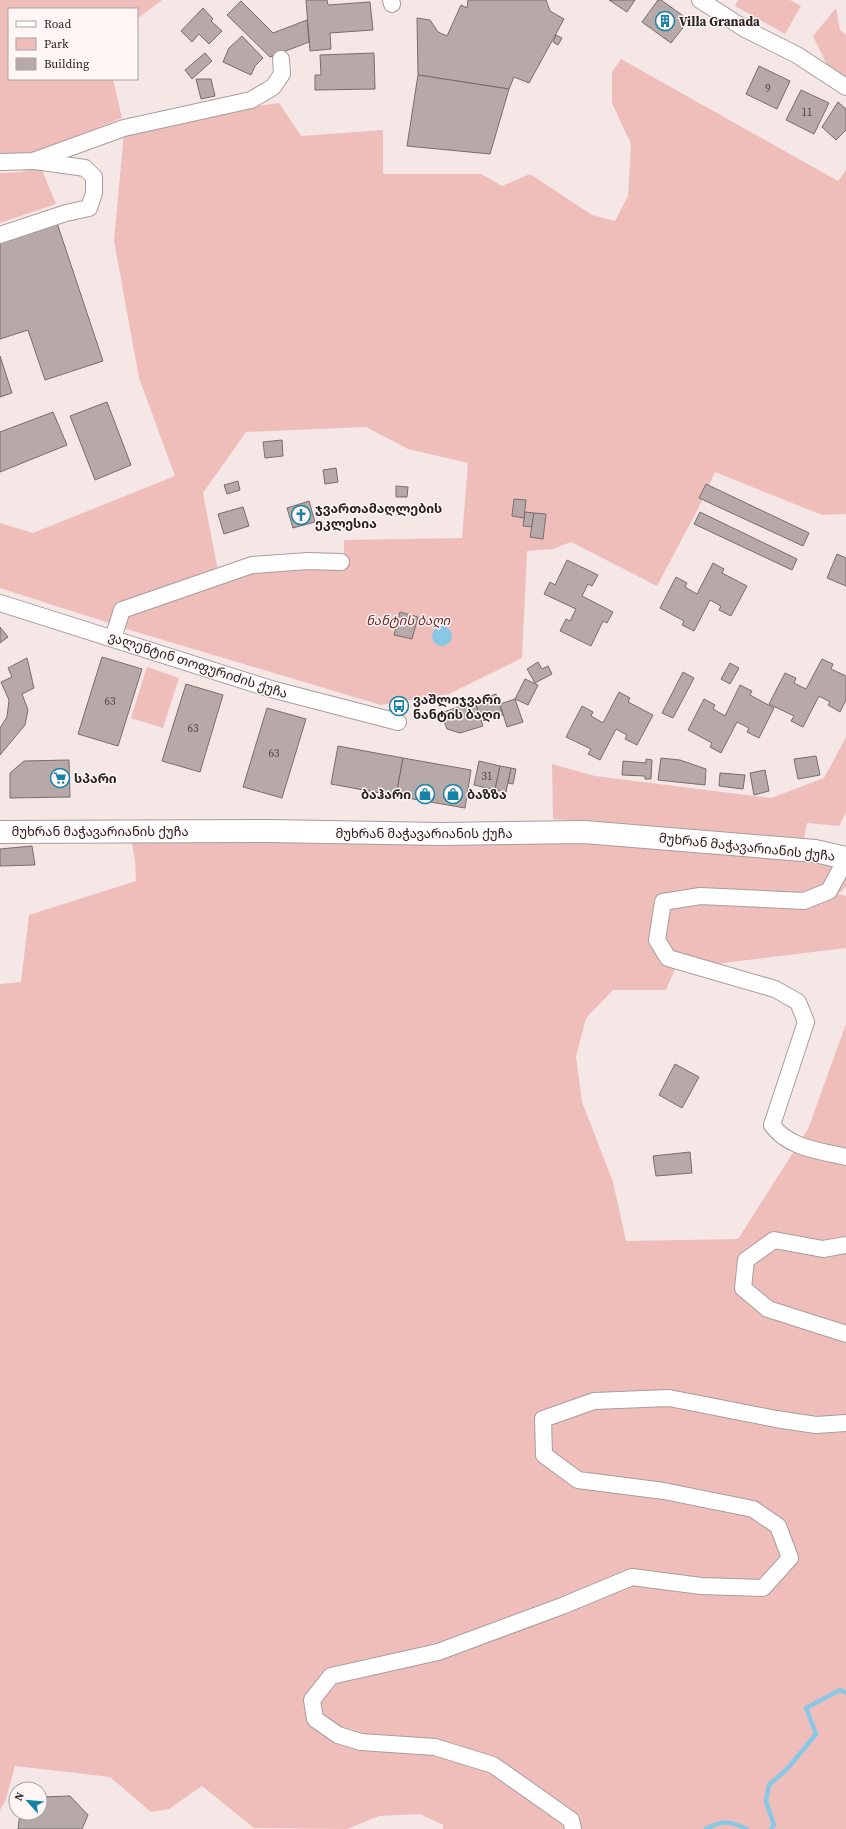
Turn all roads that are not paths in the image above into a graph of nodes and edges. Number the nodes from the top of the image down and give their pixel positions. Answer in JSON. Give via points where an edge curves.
{"nodes":[{"id":1,"x":700,"y":0,"type":"edge"},
{"id":2,"x":280,"y":59,"type":"dead end"},
{"id":3,"x":846,"y":87,"type":"edge"},
{"id":4,"x":33,"y":161,"type":"junction"},
{"id":5,"x":0,"y":162,"type":"edge"},
{"id":6,"x":0,"y":235,"type":"edge"},
{"id":7,"x":341,"y":562,"type":"dead end"},
{"id":8,"x":0,"y":602,"type":"edge"},
{"id":9,"x":113,"y":638,"type":"junction"},
{"id":10,"x":398,"y":722,"type":"dead end"},
{"id":11,"x":0,"y":832,"type":"edge"},
{"id":12,"x":846,"y":858,"type":"edge"},
{"id":13,"x":846,"y":1157,"type":"edge"},
{"id":14,"x":846,"y":1245,"type":"edge"},
{"id":15,"x":846,"y":1334,"type":"edge"},
{"id":16,"x":846,"y":1423,"type":"edge"},
{"id":17,"x":573,"y":1829,"type":"edge"}],
"edges":[{"from":1,"to":3,"type":"street","via":[[745,29],[797,55]]},
{"from":2,"to":4,"type":"street","via":[[282,74],[273,87],[251,100],[124,128]]},
{"from":4,"to":5,"type":"street"},
{"from":4,"to":6,"type":"street","via":[[85,168],[94,177],[94,193],[89,208]]},
{"from":7,"to":9,"type":"street","via":[[308,561],[252,565],[122,610]]},
{"from":8,"to":9,"type":"street","name":"ვალენტინ თოფურიძის ქუჩა"},
{"from":9,"to":10,"type":"street","name":"ვალენტინ თოფურიძის ქუჩა","via":[[271,689]]},
{"from":11,"to":12,"type":"main road","name":"მუხრან მაჭავარიანის ქუჩა","via":[[584,832],[815,851]]},
{"from":12,"to":13,"type":"street","via":[[829,891],[804,900],[700,896],[663,902],[657,940],[668,958],[774,989],[798,1002],[806,1022],[772,1125],[778,1134],[798,1145]]},
{"from":14,"to":15,"type":"street","via":[[823,1249],[774,1240],[746,1260],[743,1288],[768,1309]]},
{"from":16,"to":17,"type":"street","via":[[816,1425],[669,1398],[594,1401],[543,1419],[544,1455],[578,1480],[664,1491],[753,1509],[778,1526],[790,1558],[763,1588],[700,1586],[632,1577],[438,1652],[331,1676],[312,1700],[315,1719],[338,1735],[361,1742],[435,1747],[493,1765],[571,1820]]}]}
